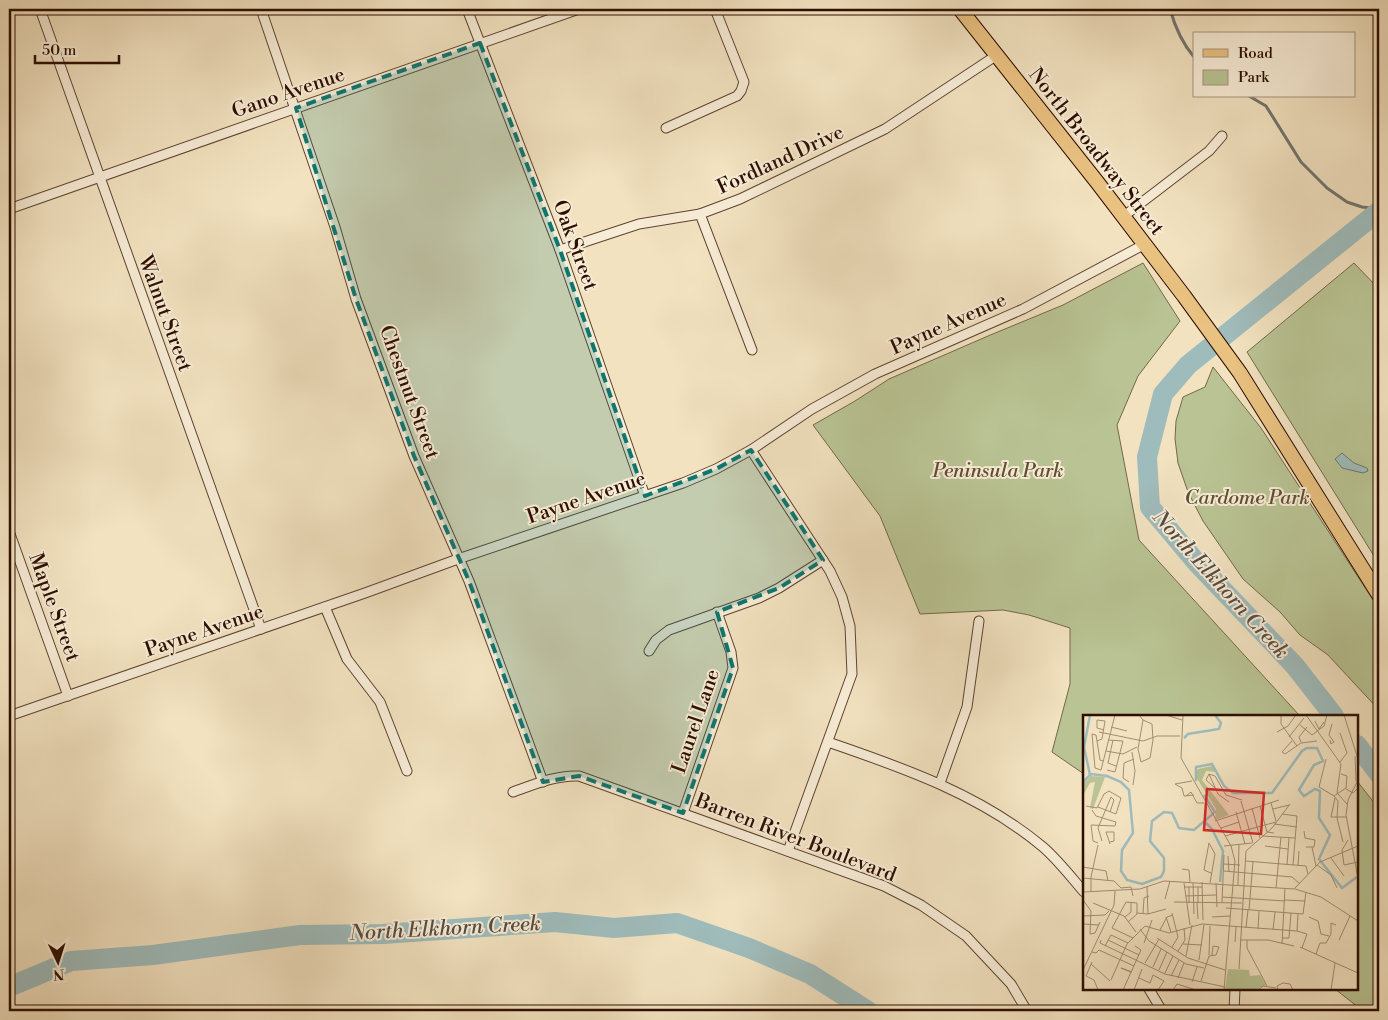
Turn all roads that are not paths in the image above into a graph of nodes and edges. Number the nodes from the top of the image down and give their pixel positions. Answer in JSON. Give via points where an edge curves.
{"nodes":[{"id":1,"x":40,"y":9,"type":"edge"},
{"id":2,"x":261,"y":9,"type":"edge"},
{"id":3,"x":467,"y":9,"type":"edge"},
{"id":4,"x":579,"y":9,"type":"edge"},
{"id":5,"x":715,"y":9,"type":"edge"},
{"id":6,"x":960,"y":9,"type":"edge"},
{"id":7,"x":480,"y":43,"type":"junction"},
{"id":8,"x":997,"y":55,"type":"junction"},
{"id":9,"x":296,"y":108,"type":"junction"},
{"id":10,"x":666,"y":128,"type":"dead end"},
{"id":11,"x":1222,"y":136,"type":"dead end"},
{"id":12,"x":99,"y":177,"type":"junction"},
{"id":13,"x":9,"y":208,"type":"edge"},
{"id":14,"x":700,"y":214,"type":"junction"},
{"id":15,"x":1124,"y":216,"type":"junction"},
{"id":16,"x":1146,"y":244,"type":"junction"},
{"id":17,"x":560,"y":250,"type":"junction"},
{"id":18,"x":752,"y":350,"type":"dead end"},
{"id":19,"x":751,"y":450,"type":"junction"},
{"id":20,"x":645,"y":496,"type":"junction"},
{"id":21,"x":9,"y":531,"type":"edge"},
{"id":22,"x":458,"y":559,"type":"junction"},
{"id":23,"x":823,"y":560,"type":"junction"},
{"id":24,"x":1379,"y":595,"type":"edge"},
{"id":25,"x":325,"y":607,"type":"junction"},
{"id":26,"x":718,"y":612,"type":"junction"},
{"id":27,"x":978,"y":622,"type":"dead end"},
{"id":28,"x":261,"y":629,"type":"junction"},
{"id":29,"x":649,"y":651,"type":"dead end"},
{"id":30,"x":68,"y":696,"type":"junction"},
{"id":31,"x":9,"y":716,"type":"edge"},
{"id":32,"x":828,"y":742,"type":"junction"},
{"id":33,"x":407,"y":771,"type":"dead end"},
{"id":34,"x":543,"y":782,"type":"junction"},
{"id":35,"x":940,"y":783,"type":"junction"},
{"id":36,"x":513,"y":792,"type":"dead end"},
{"id":37,"x":682,"y":813,"type":"junction"},
{"id":38,"x":788,"y":851,"type":"junction"},
{"id":39,"x":1083,"y":891,"type":"edge"},
{"id":40,"x":1150,"y":990,"type":"edge"},
{"id":41,"x":1234,"y":990,"type":"edge"},
{"id":42,"x":1027,"y":1011,"type":"edge"},
{"id":43,"x":1162,"y":1011,"type":"edge"},
{"id":44,"x":1234,"y":1011,"type":"edge"}],
"edges":[{"from":1,"to":12,"type":"street","name":"Walnut Street"},
{"from":2,"to":9,"type":"street","name":"Chestnut Street"},
{"from":3,"to":7,"type":"street","name":"Oak Street"},
{"from":4,"to":7,"type":"street","name":"Gano Avenue"},
{"from":5,"to":10,"type":"street","via":[[744,82],[741,91],[737,96]]},
{"from":6,"to":8,"type":"main road","name":"North Broadway Street"},
{"from":7,"to":9,"type":"street","name":"Gano Avenue"},
{"from":7,"to":17,"type":"street","name":"Oak Street"},
{"from":8,"to":14,"type":"street","name":"Fordland Drive","via":[[885,129],[740,199]]},
{"from":8,"to":15,"type":"main road","name":"North Broadway Street"},
{"from":9,"to":12,"type":"street","name":"Gano Avenue"},
{"from":9,"to":22,"type":"street","name":"Chestnut Street","via":[[356,299],[414,456]]},
{"from":11,"to":15,"type":"street","via":[[1209,151]]},
{"from":12,"to":13,"type":"street","name":"Gano Avenue"},
{"from":12,"to":28,"type":"street","name":"Walnut Street"},
{"from":14,"to":17,"type":"street","name":"Fordland Drive","via":[[639,224]]},
{"from":14,"to":18,"type":"street"},
{"from":15,"to":16,"type":"main road","name":"North Broadway Street"},
{"from":16,"to":19,"type":"street","name":"Payne Avenue","via":[[1023,309],[875,374],[812,409]]},
{"from":16,"to":24,"type":"main road","name":"North Broadway Street","via":[[1240,373]]},
{"from":17,"to":20,"type":"street","name":"Oak Street"},
{"from":19,"to":20,"type":"street","name":"Payne Avenue","via":[[683,483]]},
{"from":19,"to":23,"type":"street"},
{"from":20,"to":22,"type":"street","name":"Payne Avenue"},
{"from":21,"to":30,"type":"street","name":"Maple Street"},
{"from":22,"to":25,"type":"street","name":"Payne Avenue"},
{"from":22,"to":34,"type":"street","name":"Chestnut Street"},
{"from":23,"to":26,"type":"street","via":[[759,598]]},
{"from":23,"to":32,"type":"street","via":[[842,598],[850,626],[852,652],[852,674]]},
{"from":25,"to":28,"type":"street","name":"Payne Avenue"},
{"from":25,"to":33,"type":"street","via":[[347,658],[380,702]]},
{"from":26,"to":29,"type":"street","via":[[669,630],[656,640]]},
{"from":26,"to":37,"type":"street","name":"Laurel Lane","via":[[733,668]]},
{"from":27,"to":35,"type":"street","via":[[967,707]]},
{"from":28,"to":30,"type":"street","name":"Payne Avenue"},
{"from":30,"to":31,"type":"street","name":"Payne Avenue"},
{"from":32,"to":35,"type":"street"},
{"from":32,"to":38,"type":"street"},
{"from":34,"to":36,"type":"street","name":"Barren River Boulevard"},
{"from":34,"to":37,"type":"street","name":"Barren River Boulevard","via":[[579,776]]},
{"from":35,"to":39,"type":"street","via":[[1007,820],[1044,848]]},
{"from":37,"to":38,"type":"street","name":"Barren River Boulevard"},
{"from":38,"to":42,"type":"street","name":"Barren River Boulevard","via":[[884,886],[921,905],[966,936],[1011,984]]},
{"from":40,"to":43,"type":"street"},
{"from":41,"to":44,"type":"street"}]}
